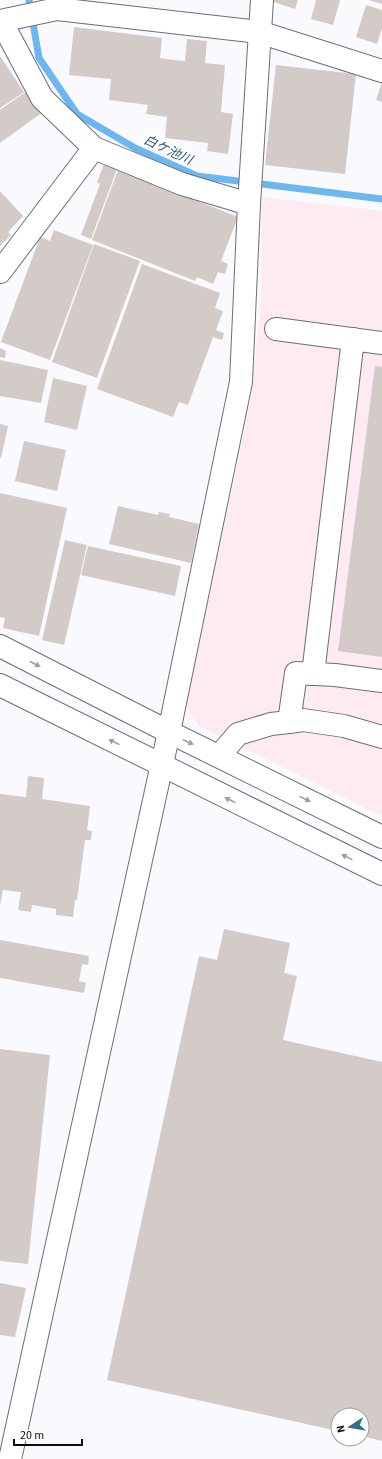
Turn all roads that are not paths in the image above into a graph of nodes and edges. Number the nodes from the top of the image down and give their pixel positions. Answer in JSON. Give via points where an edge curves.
{"nodes":[{"id":1,"x":262,"y":0,"type":"edge"},
{"id":2,"x":0,"y":21,"type":"edge"},
{"id":3,"x":259,"y":32,"type":"junction"},
{"id":4,"x":382,"y":71,"type":"edge"},
{"id":5,"x":94,"y":148,"type":"junction"},
{"id":6,"x":249,"y":204,"type":"junction"},
{"id":7,"x":0,"y":272,"type":"edge"},
{"id":8,"x":276,"y":329,"type":"dead end"},
{"id":9,"x":353,"y":339,"type":"junction"},
{"id":10,"x":382,"y":343,"type":"edge"},
{"id":11,"x":0,"y":646,"type":"edge"},
{"id":12,"x":313,"y":674,"type":"junction"},
{"id":13,"x":382,"y":681,"type":"edge"},
{"id":14,"x":0,"y":686,"type":"edge"},
{"id":15,"x":289,"y":722,"type":"junction"},
{"id":16,"x":169,"y":732,"type":"junction"},
{"id":17,"x":382,"y":736,"type":"edge"},
{"id":18,"x":219,"y":756,"type":"junction"},
{"id":19,"x":161,"y":765,"type":"junction"},
{"id":20,"x":382,"y":837,"type":"edge"},
{"id":21,"x":382,"y":874,"type":"edge"},
{"id":22,"x":10,"y":1459,"type":"edge"}],
"edges":[{"from":1,"to":3,"type":"street"},
{"from":2,"to":3,"type":"street","via":[[57,9]]},
{"from":2,"to":5,"type":"street","via":[[42,98]]},
{"from":3,"to":4,"type":"street"},
{"from":3,"to":6,"type":"street"},
{"from":5,"to":6,"type":"street","via":[[182,184]]},
{"from":5,"to":7,"type":"street"},
{"from":6,"to":16,"type":"street","via":[[242,382]]},
{"from":8,"to":9,"type":"street"},
{"from":9,"to":10,"type":"street"},
{"from":9,"to":12,"type":"street"},
{"from":11,"to":16,"type":"street","one_way":true},
{"from":12,"to":13,"type":"street"},
{"from":12,"to":15,"type":"street","via":[[296,673]]},
{"from":19,"to":14,"type":"street","one_way":true},
{"from":15,"to":17,"type":"street","via":[[303,720],[344,726]]},
{"from":15,"to":18,"type":"street","via":[[271,724],[238,734]]},
{"from":16,"to":18,"type":"street","one_way":true},
{"from":16,"to":19,"type":"street"},
{"from":18,"to":20,"type":"street","one_way":true},
{"from":21,"to":19,"type":"street","one_way":true},
{"from":19,"to":22,"type":"street"}]}
